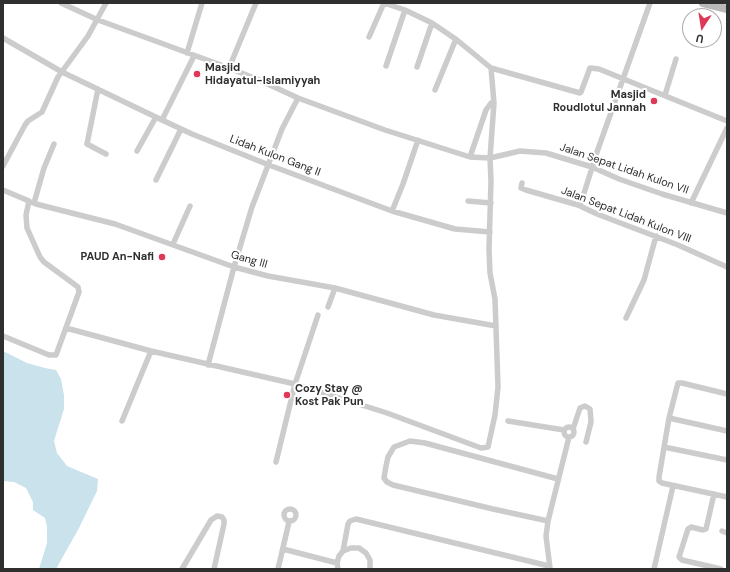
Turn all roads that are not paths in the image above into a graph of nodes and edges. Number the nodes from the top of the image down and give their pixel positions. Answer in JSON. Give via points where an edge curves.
{"nodes":[{"id":1,"x":62,"y":3,"type":"edge"},
{"id":2,"x":106,"y":3,"type":"edge"},
{"id":3,"x":202,"y":3,"type":"edge"},
{"id":4,"x":256,"y":3,"type":"edge"},
{"id":5,"x":384,"y":3,"type":"edge"},
{"id":6,"x":650,"y":3,"type":"edge"},
{"id":7,"x":703,"y":3,"type":"edge"},
{"id":8,"x":727,"y":9,"type":"edge"},
{"id":9,"x":405,"y":10,"type":"junction"},
{"id":10,"x":98,"y":20,"type":"junction"},
{"id":11,"x":432,"y":23,"type":"junction"},
{"id":12,"x":3,"y":38,"type":"edge"},
{"id":13,"x":369,"y":38,"type":"dead end"},
{"id":14,"x":456,"y":39,"type":"junction"},
{"id":15,"x":187,"y":53,"type":"junction"},
{"id":16,"x":194,"y":56,"type":"junction"},
{"id":17,"x":676,"y":59,"type":"dead end"},
{"id":18,"x":386,"y":66,"type":"dead end"},
{"id":19,"x":417,"y":67,"type":"dead end"},
{"id":20,"x":229,"y":68,"type":"junction"},
{"id":21,"x":491,"y":68,"type":"junction"},
{"id":22,"x":62,"y":72,"type":"junction"},
{"id":23,"x":623,"y":79,"type":"junction"},
{"id":24,"x":98,"y":89,"type":"junction"},
{"id":25,"x":435,"y":90,"type":"dead end"},
{"id":26,"x":665,"y":95,"type":"junction"},
{"id":27,"x":298,"y":98,"type":"junction"},
{"id":28,"x":494,"y":103,"type":"junction"},
{"id":29,"x":156,"y":117,"type":"junction"},
{"id":30,"x":162,"y":120,"type":"junction"},
{"id":31,"x":727,"y":121,"type":"edge"},
{"id":32,"x":727,"y":128,"type":"edge"},
{"id":33,"x":181,"y":129,"type":"junction"},
{"id":34,"x":418,"y":140,"type":"junction"},
{"id":35,"x":54,"y":144,"type":"dead end"},
{"id":36,"x":137,"y":151,"type":"dead end"},
{"id":37,"x":106,"y":154,"type":"dead end"},
{"id":38,"x":470,"y":157,"type":"junction"},
{"id":39,"x":490,"y":158,"type":"junction"},
{"id":40,"x":269,"y":165,"type":"junction"},
{"id":41,"x":3,"y":166,"type":"edge"},
{"id":42,"x":592,"y":167,"type":"junction"},
{"id":43,"x":156,"y":180,"type":"dead end"},
{"id":44,"x":522,"y":183,"type":"dead end"},
{"id":45,"x":3,"y":190,"type":"edge"},
{"id":46,"x":468,"y":201,"type":"dead end"},
{"id":47,"x":32,"y":202,"type":"junction"},
{"id":48,"x":491,"y":203,"type":"junction"},
{"id":49,"x":691,"y":203,"type":"junction"},
{"id":50,"x":190,"y":206,"type":"dead end"},
{"id":51,"x":580,"y":206,"type":"junction"},
{"id":52,"x":392,"y":211,"type":"junction"},
{"id":53,"x":727,"y":213,"type":"edge"},
{"id":54,"x":490,"y":232,"type":"junction"},
{"id":55,"x":656,"y":236,"type":"junction"},
{"id":56,"x":173,"y":244,"type":"junction"},
{"id":57,"x":727,"y":267,"type":"edge"},
{"id":58,"x":234,"y":268,"type":"junction"},
{"id":59,"x":335,"y":288,"type":"junction"},
{"id":60,"x":328,"y":307,"type":"dead end"},
{"id":61,"x":318,"y":315,"type":"dead end"},
{"id":62,"x":626,"y":318,"type":"dead end"},
{"id":63,"x":496,"y":326,"type":"junction"},
{"id":64,"x":66,"y":328,"type":"junction"},
{"id":65,"x":3,"y":336,"type":"edge"},
{"id":66,"x":151,"y":351,"type":"junction"},
{"id":67,"x":208,"y":365,"type":"junction"},
{"id":68,"x":295,"y":384,"type":"junction"},
{"id":69,"x":727,"y":394,"type":"edge"},
{"id":70,"x":669,"y":418,"type":"junction"},
{"id":71,"x":508,"y":421,"type":"dead end"},
{"id":72,"x":122,"y":422,"type":"dead end"},
{"id":73,"x":573,"y":429,"type":"junction"},
{"id":74,"x":564,"y":430,"type":"junction"},
{"id":75,"x":727,"y":431,"type":"edge"},
{"id":76,"x":569,"y":437,"type":"junction"},
{"id":77,"x":586,"y":442,"type":"dead end"},
{"id":78,"x":664,"y":447,"type":"junction"},
{"id":79,"x":727,"y":460,"type":"edge"},
{"id":80,"x":276,"y":462,"type":"dead end"},
{"id":81,"x":558,"y":479,"type":"junction"},
{"id":82,"x":673,"y":486,"type":"junction"},
{"id":83,"x":714,"y":494,"type":"junction"},
{"id":84,"x":727,"y":497,"type":"edge"},
{"id":85,"x":548,"y":521,"type":"junction"},
{"id":86,"x":289,"y":522,"type":"dead end"},
{"id":87,"x":283,"y":549,"type":"junction"},
{"id":88,"x":343,"y":551,"type":"junction"},
{"id":89,"x":337,"y":566,"type":"edge"},
{"id":90,"x":550,"y":567,"type":"edge"},
{"id":91,"x":182,"y":569,"type":"edge"},
{"id":92,"x":214,"y":569,"type":"edge"},
{"id":93,"x":278,"y":569,"type":"edge"},
{"id":94,"x":371,"y":569,"type":"edge"},
{"id":95,"x":654,"y":569,"type":"edge"},
{"id":96,"x":721,"y":569,"type":"edge"}],
"edges":[{"from":1,"to":10,"type":"street"},
{"from":2,"to":10,"type":"street"},
{"from":3,"to":15,"type":"street"},
{"from":4,"to":20,"type":"street"},
{"from":5,"to":9,"type":"street"},
{"from":5,"to":13,"type":"street"},
{"from":6,"to":23,"type":"street"},
{"from":7,"to":8,"type":"main road"},
{"from":9,"to":11,"type":"street"},
{"from":9,"to":18,"type":"street"},
{"from":10,"to":15,"type":"street"},
{"from":10,"to":22,"type":"street"},
{"from":11,"to":14,"type":"street"},
{"from":11,"to":19,"type":"street"},
{"from":12,"to":22,"type":"street","name":"Lidah Kulon Gang II"},
{"from":14,"to":21,"type":"street"},
{"from":14,"to":25,"type":"street"},
{"from":15,"to":16,"type":"street","name":"Jalan Sepat Lidah Kulon VII"},
{"from":16,"to":20,"type":"street","name":"Jalan Sepat Lidah Kulon VII"},
{"from":16,"to":30,"type":"street"},
{"from":17,"to":26,"type":"street"},
{"from":20,"to":27,"type":"street","name":"Jalan Sepat Lidah Kulon VII"},
{"from":21,"to":23,"type":"street","via":[[580,93],[591,68]]},
{"from":21,"to":28,"type":"street"},
{"from":22,"to":24,"type":"street","name":"Lidah Kulon Gang II"},
{"from":22,"to":41,"type":"street","via":[[42,112],[28,121]]},
{"from":23,"to":26,"type":"street"},
{"from":23,"to":42,"type":"street"},
{"from":24,"to":29,"type":"street","name":"Lidah Kulon Gang II"},
{"from":24,"to":37,"type":"street","via":[[87,144]]},
{"from":26,"to":31,"type":"street"},
{"from":27,"to":34,"type":"street","name":"Jalan Sepat Lidah Kulon VII"},
{"from":27,"to":40,"type":"street"},
{"from":28,"to":38,"type":"street","via":[[486,110]]},
{"from":28,"to":39,"type":"street"},
{"from":29,"to":30,"type":"street","name":"Lidah Kulon Gang II"},
{"from":29,"to":36,"type":"street"},
{"from":30,"to":33,"type":"street","name":"Lidah Kulon Gang II"},
{"from":32,"to":49,"type":"street"},
{"from":33,"to":40,"type":"street","name":"Lidah Kulon Gang II"},
{"from":33,"to":43,"type":"street"},
{"from":34,"to":38,"type":"street","name":"Jalan Sepat Lidah Kulon VII"},
{"from":34,"to":52,"type":"street"},
{"from":35,"to":47,"type":"street"},
{"from":38,"to":39,"type":"street","name":"Jalan Sepat Lidah Kulon VII"},
{"from":39,"to":42,"type":"street","name":"Jalan Sepat Lidah Kulon VII","via":[[520,151],[535,151]]},
{"from":39,"to":48,"type":"street"},
{"from":40,"to":52,"type":"street","name":"Lidah Kulon Gang II"},
{"from":40,"to":58,"type":"street","via":[[252,207]]},
{"from":42,"to":49,"type":"street","name":"Jalan Sepat Lidah Kulon VII"},
{"from":42,"to":51,"type":"street"},
{"from":44,"to":51,"type":"street","name":"Jalan Sepat Lidah Kulon VIII","via":[[521,188],[526,190]]},
{"from":45,"to":47,"type":"street","name":"Gang III"},
{"from":46,"to":48,"type":"street"},
{"from":47,"to":56,"type":"street","name":"Gang III","via":[[115,224]]},
{"from":47,"to":64,"type":"street","via":[[26,215],[27,228],[40,257],[79,290]]},
{"from":48,"to":54,"type":"street"},
{"from":49,"to":53,"type":"street","name":"Jalan Sepat Lidah Kulon VII"},
{"from":50,"to":56,"type":"street"},
{"from":51,"to":55,"type":"street","name":"Jalan Sepat Lidah Kulon VIII"},
{"from":52,"to":54,"type":"street","name":"Lidah Kulon Gang II","via":[[455,229]]},
{"from":54,"to":63,"type":"street","via":[[490,273]]},
{"from":55,"to":57,"type":"street","name":"Jalan Sepat Lidah Kulon VIII"},
{"from":55,"to":62,"type":"street","via":[[644,280]]},
{"from":56,"to":58,"type":"street","name":"Gang III"},
{"from":58,"to":59,"type":"street","name":"Gang III"},
{"from":58,"to":67,"type":"street"},
{"from":59,"to":60,"type":"street"},
{"from":59,"to":63,"type":"street","name":"Gang III","via":[[434,315]]},
{"from":61,"to":68,"type":"street"},
{"from":63,"to":68,"type":"street","via":[[498,387],[490,439],[486,447],[481,448],[387,413]]},
{"from":64,"to":65,"type":"street","via":[[56,355],[53,356]]},
{"from":64,"to":66,"type":"street"},
{"from":66,"to":67,"type":"street"},
{"from":66,"to":72,"type":"street"},
{"from":67,"to":68,"type":"street"},
{"from":68,"to":80,"type":"street"},
{"from":69,"to":70,"type":"street","via":[[680,382],[675,391]]},
{"from":70,"to":75,"type":"street"},
{"from":70,"to":78,"type":"street"},
{"from":71,"to":74,"type":"street"},
{"from":73,"to":74,"type":"street","via":[[569,426]]},
{"from":73,"to":76,"type":"street","via":[[573,435]]},
{"from":73,"to":77,"type":"street","via":[[580,408],[585,406],[590,409],[591,422]]},
{"from":74,"to":76,"type":"street","via":[[565,435]]},
{"from":76,"to":81,"type":"street"},
{"from":78,"to":79,"type":"street"},
{"from":78,"to":82,"type":"street","via":[[659,479],[662,483]]},
{"from":81,"to":85,"type":"street"},
{"from":81,"to":85,"type":"street","via":[[410,441],[394,447],[388,457],[384,478],[393,485]]},
{"from":82,"to":83,"type":"street"},
{"from":82,"to":95,"type":"street"},
{"from":83,"to":84,"type":"street"},
{"from":83,"to":96,"type":"street","via":[[706,529],[688,529],[679,557],[682,560]]},
{"from":85,"to":90,"type":"street","via":[[546,543]]},
{"from":86,"to":87,"type":"street"},
{"from":87,"to":89,"type":"street"},
{"from":87,"to":93,"type":"street"},
{"from":88,"to":89,"type":"street"},
{"from":88,"to":90,"type":"street","via":[[348,524],[356,520]]},
{"from":88,"to":94,"type":"street","via":[[359,548],[366,553]]},
{"from":91,"to":92,"type":"street","via":[[211,520],[216,516],[224,520],[224,524]]}]}
